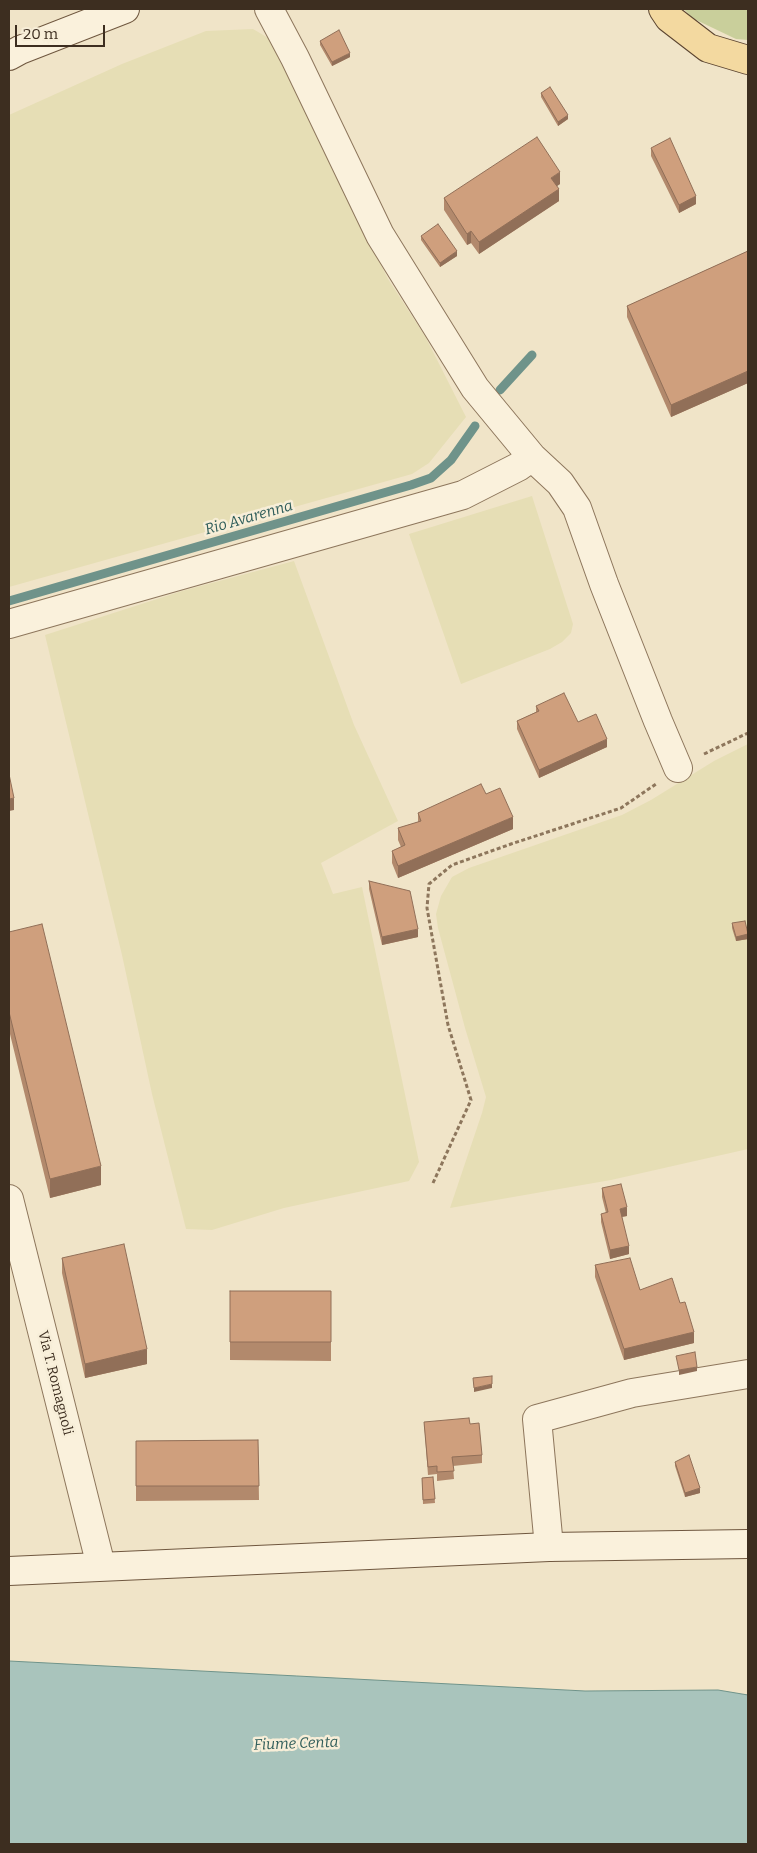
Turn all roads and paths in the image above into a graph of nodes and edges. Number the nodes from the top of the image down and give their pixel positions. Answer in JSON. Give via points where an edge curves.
{"nodes":[{"id":1,"x":125,"y":9,"type":"edge"},
{"id":2,"x":269,"y":9,"type":"edge"},
{"id":3,"x":663,"y":9,"type":"edge"},
{"id":4,"x":9,"y":56,"type":"edge"},
{"id":5,"x":748,"y":60,"type":"edge"},
{"id":6,"x":532,"y":457,"type":"junction"},
{"id":7,"x":9,"y":624,"type":"edge"},
{"id":8,"x":748,"y":733,"type":"edge"},
{"id":9,"x":678,"y":768,"type":"junction"},
{"id":10,"x":433,"y":1183,"type":"dead end"},
{"id":11,"x":9,"y":1199,"type":"edge"},
{"id":12,"x":748,"y":1374,"type":"edge"},
{"id":13,"x":748,"y":1544,"type":"edge"},
{"id":14,"x":549,"y":1547,"type":"junction"},
{"id":15,"x":101,"y":1566,"type":"junction"},
{"id":16,"x":9,"y":1571,"type":"edge"}],
"edges":[{"from":1,"to":4,"type":"street"},
{"from":2,"to":6,"type":"street","via":[[380,235],[475,388]]},
{"from":3,"to":5,"type":"main road","via":[[669,18],[708,48]]},
{"from":6,"to":7,"type":"street","via":[[463,495]]},
{"from":6,"to":9,"type":"street","via":[[560,483],[577,508]]},
{"from":8,"to":9,"type":"path"},
{"from":9,"to":10,"type":"path","via":[[621,808],[452,865],[429,884],[427,908],[448,1025],[471,1100]]},
{"from":11,"to":15,"type":"street","name":"Via T. Romagnoli"},
{"from":12,"to":14,"type":"street","via":[[632,1393],[537,1419]]},
{"from":13,"to":14,"type":"street"},
{"from":14,"to":15,"type":"street"},
{"from":15,"to":16,"type":"street"}]}
